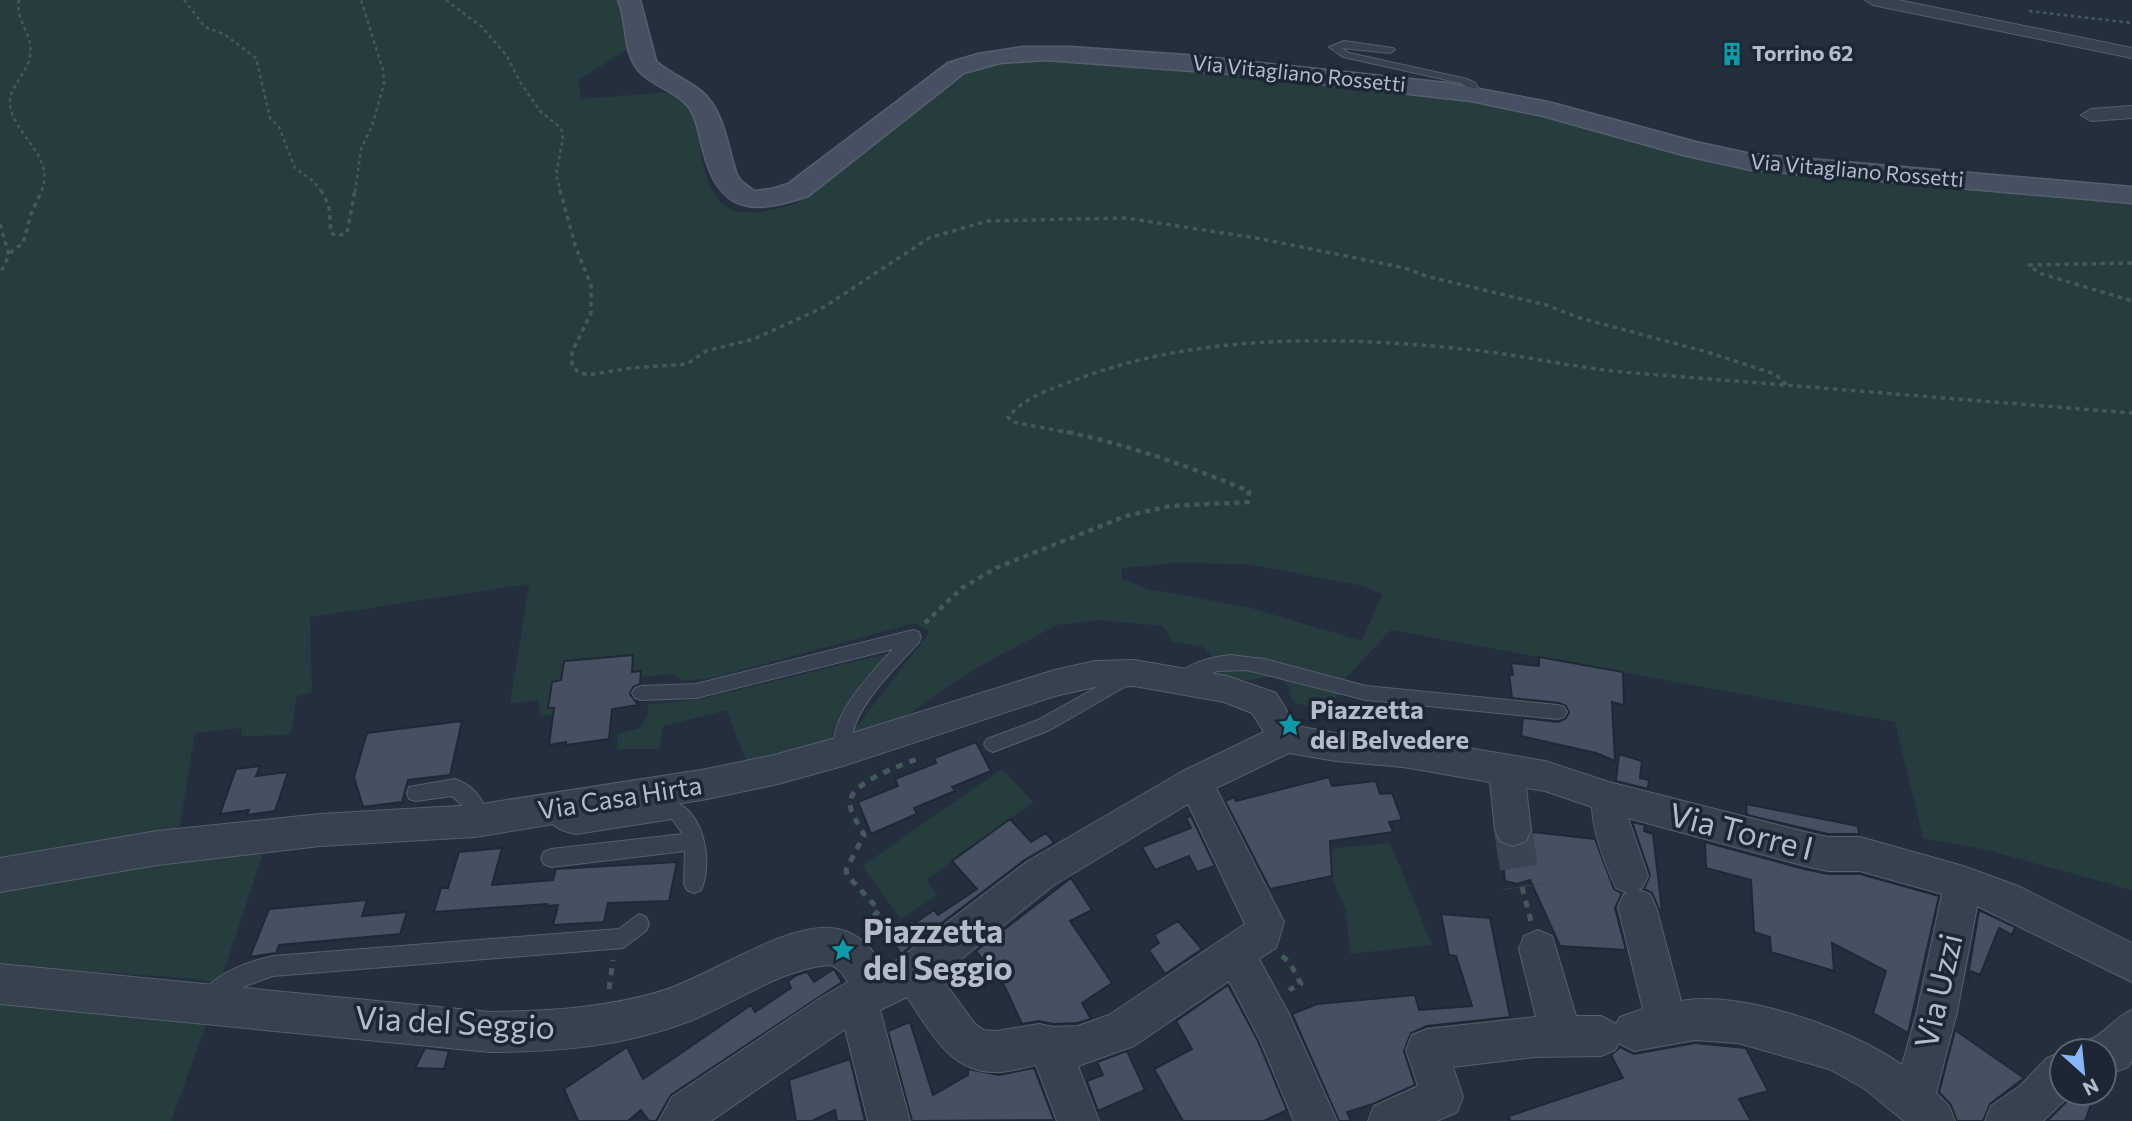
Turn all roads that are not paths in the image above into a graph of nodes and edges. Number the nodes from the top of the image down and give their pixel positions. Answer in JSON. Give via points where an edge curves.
{"nodes":[{"id":1,"x":629,"y":0,"type":"edge"},
{"id":2,"x":1873,"y":0,"type":"edge"},
{"id":3,"x":1993,"y":9,"type":"road end"},
{"id":4,"x":2007,"y":28,"type":"junction"},
{"id":5,"x":1390,"y":50,"type":"dead end"},
{"id":6,"x":2132,"y":53,"type":"edge"},
{"id":7,"x":1478,"y":95,"type":"junction"},
{"id":8,"x":2132,"y":112,"type":"edge"},
{"id":9,"x":2091,"y":115,"type":"dead end"},
{"id":10,"x":2132,"y":195,"type":"edge"},
{"id":11,"x":1133,"y":673,"type":"junction"},
{"id":12,"x":1181,"y":681,"type":"junction"},
{"id":13,"x":641,"y":693,"type":"dead end"},
{"id":14,"x":1558,"y":712,"type":"dead end"},
{"id":15,"x":1286,"y":738,"type":"junction"},
{"id":16,"x":993,"y":744,"type":"dead end"},
{"id":17,"x":843,"y":751,"type":"junction"},
{"id":18,"x":1506,"y":769,"type":"junction"},
{"id":19,"x":1195,"y":782,"type":"junction"},
{"id":20,"x":416,"y":793,"type":"dead end"},
{"id":21,"x":1609,"y":798,"type":"junction"},
{"id":22,"x":557,"y":808,"type":"junction"},
{"id":23,"x":475,"y":821,"type":"junction"},
{"id":24,"x":1513,"y":830,"type":"tunnel mouth"},
{"id":25,"x":694,"y":841,"type":"junction"},
{"id":26,"x":551,"y":858,"type":"dead end"},
{"id":27,"x":0,"y":875,"type":"edge"},
{"id":28,"x":1963,"y":883,"type":"junction"},
{"id":29,"x":694,"y":884,"type":"dead end"},
{"id":30,"x":639,"y":924,"type":"dead end"},
{"id":31,"x":1538,"y":949,"type":"dead end"},
{"id":32,"x":1235,"y":953,"type":"junction"},
{"id":33,"x":2132,"y":962,"type":"edge"},
{"id":34,"x":912,"y":973,"type":"junction"},
{"id":35,"x":0,"y":984,"type":"edge"},
{"id":36,"x":867,"y":994,"type":"junction"},
{"id":37,"x":208,"y":1003,"type":"junction"},
{"id":38,"x":2132,"y":1030,"type":"edge"},
{"id":39,"x":1616,"y":1032,"type":"junction"},
{"id":40,"x":2118,"y":1046,"type":"edge"},
{"id":41,"x":1053,"y":1047,"type":"junction"},
{"id":42,"x":2048,"y":1088,"type":"edge"},
{"id":43,"x":1924,"y":1110,"type":"edge"},
{"id":44,"x":1307,"y":1118,"type":"edge"},
{"id":45,"x":680,"y":1121,"type":"edge"},
{"id":46,"x":889,"y":1121,"type":"edge"},
{"id":47,"x":1077,"y":1121,"type":"edge"},
{"id":48,"x":1389,"y":1121,"type":"edge"},
{"id":49,"x":2006,"y":1121,"type":"edge"}],
"edges":[{"from":1,"to":7,"type":"street","name":"Via Vitagliano Rossetti","via":[[645,64],[700,103],[727,185],[750,199],[798,190],[956,68],[981,58],[1009,54],[1189,62]]},
{"from":2,"to":4,"type":"street"},
{"from":3,"to":4,"type":"street"},
{"from":4,"to":6,"type":"street"},
{"from":5,"to":7,"type":"lane","via":[[1344,44],[1334,47],[1346,55],[1464,81]]},
{"from":7,"to":10,"type":"street","name":"Via Vitagliano Rossetti","via":[[1751,162]]},
{"from":8,"to":9,"type":"street"},
{"from":11,"to":12,"type":"street","name":"Via Casa Hirta"},
{"from":11,"to":16,"type":"lane","via":[[1044,724]]},
{"from":11,"to":17,"type":"street","name":"Via Casa Hirta","via":[[1095,674],[1055,683]]},
{"from":12,"to":14,"type":"lane","via":[[1200,668],[1232,662],[1366,692]]},
{"from":12,"to":15,"type":"street","name":"Via Casa Hirta","via":[[1227,689],[1265,703]]},
{"from":13,"to":17,"type":"lane","via":[[696,691],[913,637],[850,713],[840,742]]},
{"from":15,"to":18,"type":"street","name":"Via Torre I"},
{"from":15,"to":19,"type":"street"},
{"from":17,"to":22,"type":"street","name":"Via Casa Hirta","via":[[720,781]]},
{"from":18,"to":21,"type":"street","name":"Via Torre I","via":[[1545,776]]},
{"from":18,"to":24,"type":"street"},
{"from":19,"to":32,"type":"street","via":[[1265,922],[1262,935]]},
{"from":19,"to":34,"type":"street","via":[[1041,873]]},
{"from":20,"to":23,"type":"lane","via":[[455,787],[477,807]]},
{"from":21,"to":28,"type":"street","name":"Via Torre I","via":[[1805,849],[1860,854]]},
{"from":21,"to":39,"type":"street","via":[[1610,820],[1633,891]]},
{"from":22,"to":23,"type":"street","name":"Via Casa Hirta"},
{"from":22,"to":25,"type":"lane","via":[[563,823],[576,825],[675,810],[687,816]]},
{"from":23,"to":27,"type":"street","name":"Via Casa Hirta","via":[[320,830],[158,848]]},
{"from":25,"to":26,"type":"lane"},
{"from":25,"to":29,"type":"lane"},
{"from":28,"to":33,"type":"street","name":"Via Torre I","via":[[2005,898]]},
{"from":28,"to":43,"type":"street","name":"Via Uzzi","via":[[1937,1012]]},
{"from":30,"to":37,"type":"lane","via":[[623,938],[273,966],[245,973]]},
{"from":31,"to":39,"type":"street"},
{"from":32,"to":41,"type":"street","via":[[1120,1032],[1078,1046]]},
{"from":32,"to":44,"type":"street","via":[[1275,1026]]},
{"from":34,"to":36,"type":"street"},
{"from":34,"to":41,"type":"street","via":[[961,1038],[976,1050],[996,1052],[1039,1044]]},
{"from":35,"to":37,"type":"street","name":"Via del Seggio"},
{"from":36,"to":37,"type":"street","name":"Via del Seggio","via":[[860,966],[846,949],[827,946],[802,950],[691,1001],[634,1021],[555,1032],[490,1032]]},
{"from":36,"to":45,"type":"street","via":[[698,1104]]},
{"from":36,"to":46,"type":"street","via":[[859,1010]]},
{"from":38,"to":40,"type":"street"},
{"from":39,"to":43,"type":"street","via":[[1703,1019],[1821,1043],[1873,1069]]},
{"from":39,"to":48,"type":"street","via":[[1427,1050],[1442,1097]]},
{"from":41,"to":47,"type":"street"},
{"from":42,"to":49,"type":"street"}]}
